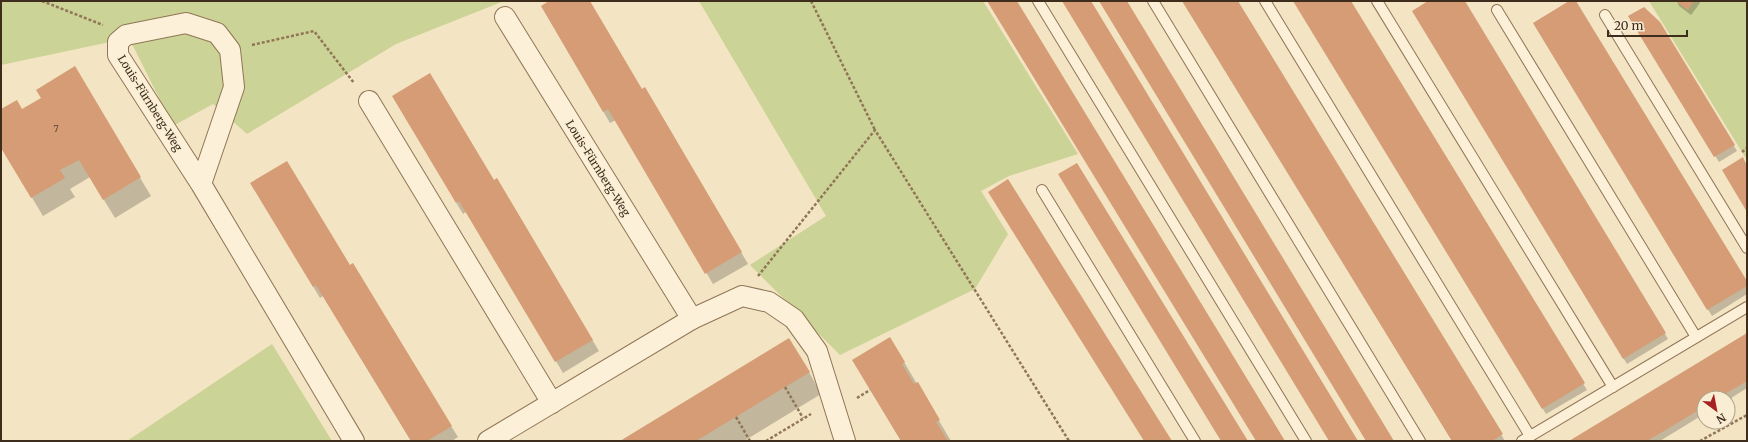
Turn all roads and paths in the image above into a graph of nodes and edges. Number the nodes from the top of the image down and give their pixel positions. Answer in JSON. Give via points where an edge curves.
{"nodes":[{"id":1,"x":42,"y":1,"type":"edge"},
{"id":2,"x":811,"y":1,"type":"edge"},
{"id":3,"x":1038,"y":1,"type":"edge"},
{"id":4,"x":1153,"y":1,"type":"edge"},
{"id":5,"x":1266,"y":1,"type":"edge"},
{"id":6,"x":1377,"y":1,"type":"edge"},
{"id":7,"x":1497,"y":10,"type":"dead end"},
{"id":8,"x":1605,"y":15,"type":"dead end"},
{"id":9,"x":505,"y":17,"type":"dead end"},
{"id":10,"x":126,"y":35,"type":"junction"},
{"id":11,"x":230,"y":50,"type":"junction"},
{"id":12,"x":369,"y":101,"type":"joint"},
{"id":13,"x":875,"y":130,"type":"junction"},
{"id":14,"x":1747,"y":148,"type":"edge"},
{"id":15,"x":1742,"y":152,"type":"dead end"},
{"id":16,"x":201,"y":184,"type":"junction"},
{"id":17,"x":1042,"y":190,"type":"dead end"},
{"id":18,"x":1747,"y":248,"type":"edge"},
{"id":19,"x":742,"y":296,"type":"junction"},
{"id":20,"x":1747,"y":307,"type":"edge"},
{"id":21,"x":692,"y":319,"type":"junction"},
{"id":22,"x":1696,"y":337,"type":"junction"},
{"id":23,"x":785,"y":387,"type":"dead end"},
{"id":24,"x":1613,"y":387,"type":"junction"},
{"id":25,"x":832,"y":401,"type":"junction"},
{"id":26,"x":552,"y":403,"type":"junction"},
{"id":27,"x":1747,"y":415,"type":"edge"},
{"id":28,"x":736,"y":417,"type":"dead end"},
{"id":29,"x":803,"y":418,"type":"junction"},
{"id":30,"x":1526,"y":438,"type":"edge"},
{"id":31,"x":354,"y":441,"type":"edge"},
{"id":32,"x":488,"y":441,"type":"edge"},
{"id":33,"x":750,"y":441,"type":"edge"},
{"id":34,"x":766,"y":441,"type":"edge"},
{"id":35,"x":845,"y":441,"type":"edge"},
{"id":36,"x":1069,"y":441,"type":"edge"},
{"id":37,"x":1195,"y":441,"type":"edge"},
{"id":38,"x":1306,"y":441,"type":"edge"},
{"id":39,"x":1420,"y":441,"type":"edge"},
{"id":40,"x":1700,"y":441,"type":"edge"}],
"edges":[{"from":1,"to":10,"type":"path"},
{"from":2,"to":13,"type":"path"},
{"from":3,"to":38,"type":"lane"},
{"from":4,"to":39,"type":"lane"},
{"from":5,"to":30,"type":"lane"},
{"from":6,"to":24,"type":"lane"},
{"from":7,"to":22,"type":"lane"},
{"from":8,"to":18,"type":"lane"},
{"from":9,"to":21,"type":"street","name":"Louis-Fürnberg-Weg"},
{"from":10,"to":11,"type":"street","via":[[186,23],[217,33]]},
{"from":10,"to":16,"type":"street","name":"Louis-Fürnberg-Weg","via":[[118,42],[118,55]]},
{"from":11,"to":12,"type":"path","via":[[314,31]]},
{"from":11,"to":16,"type":"street","via":[[234,87]]},
{"from":12,"to":26,"type":"street"},
{"from":13,"to":19,"type":"path"},
{"from":13,"to":36,"type":"path"},
{"from":14,"to":15,"type":"path"},
{"from":16,"to":31,"type":"street","name":"Louis-Fürnberg-Weg"},
{"from":17,"to":37,"type":"lane"},
{"from":19,"to":21,"type":"street"},
{"from":19,"to":25,"type":"street","via":[[770,302],[794,319],[817,351]]},
{"from":20,"to":22,"type":"lane"},
{"from":21,"to":26,"type":"street"},
{"from":22,"to":24,"type":"lane"},
{"from":23,"to":29,"type":"path"},
{"from":24,"to":30,"type":"lane"},
{"from":25,"to":29,"type":"path"},
{"from":25,"to":35,"type":"street"},
{"from":26,"to":32,"type":"street"},
{"from":27,"to":40,"type":"path"},
{"from":28,"to":33,"type":"path"},
{"from":29,"to":34,"type":"path"}]}
